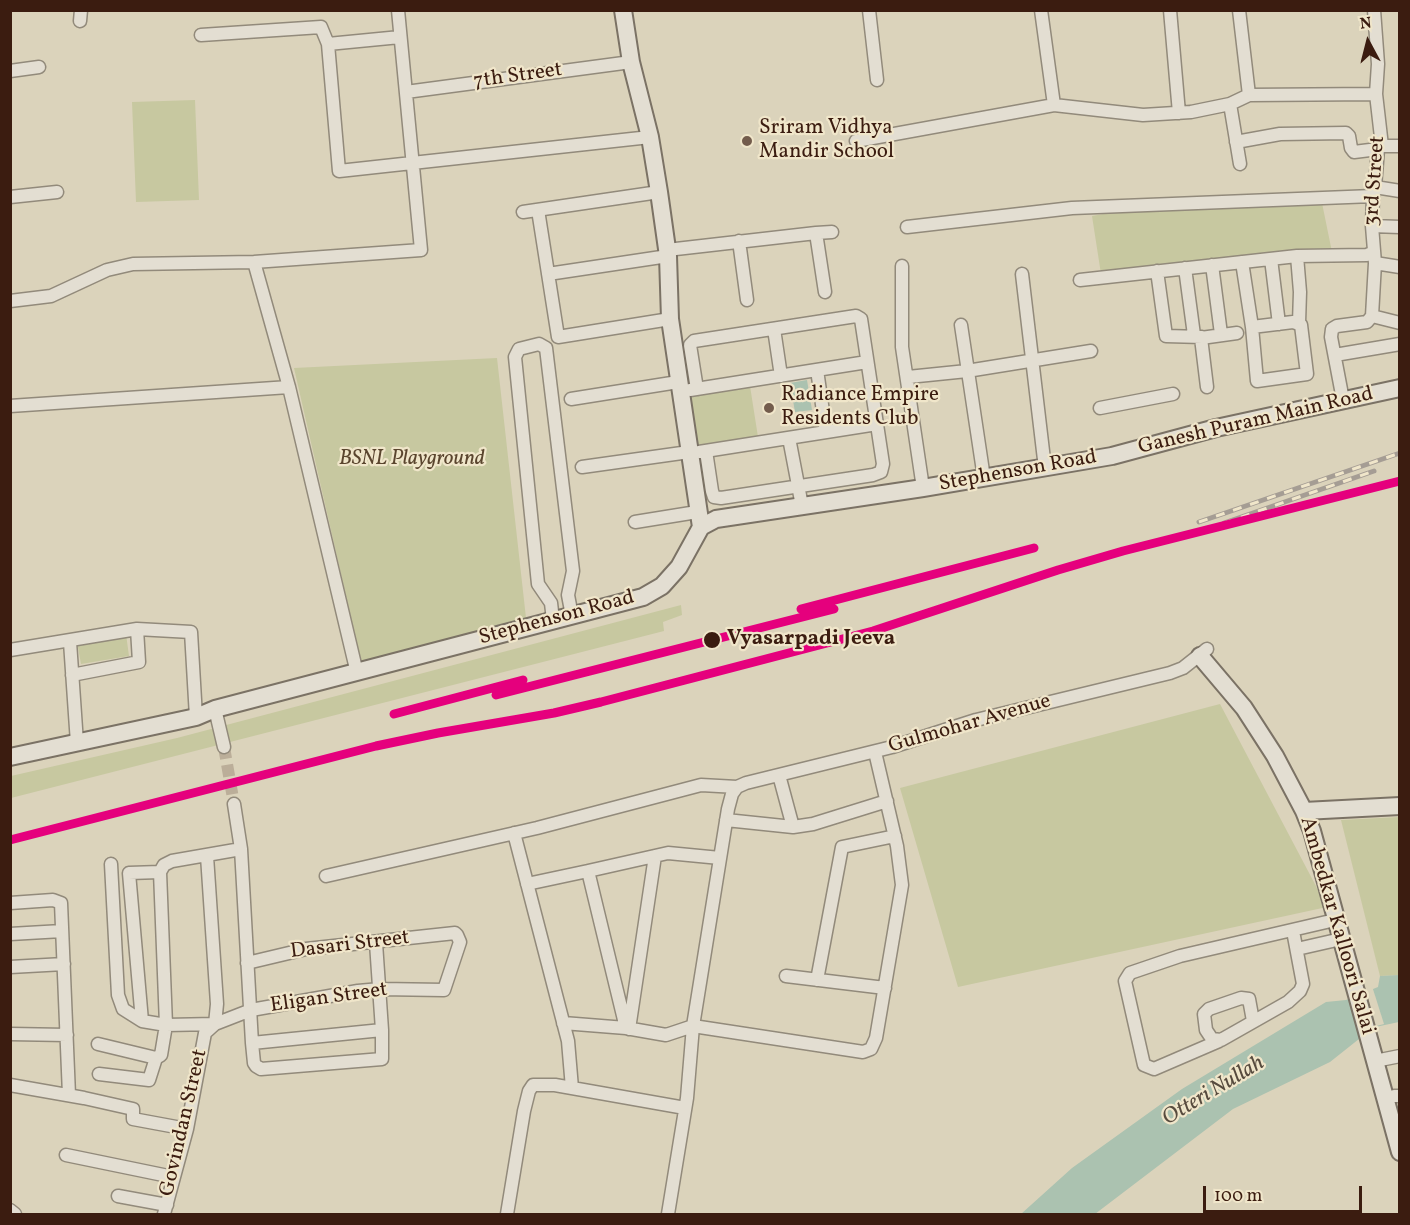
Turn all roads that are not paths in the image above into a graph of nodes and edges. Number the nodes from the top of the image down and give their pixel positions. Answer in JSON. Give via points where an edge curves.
{"nodes":[{"id":1,"x":398,"y":10,"type":"edge"},
{"id":2,"x":623,"y":10,"type":"edge"},
{"id":3,"x":869,"y":10,"type":"edge"},
{"id":4,"x":1041,"y":10,"type":"edge"},
{"id":5,"x":1170,"y":10,"type":"edge"},
{"id":6,"x":1239,"y":10,"type":"edge"},
{"id":7,"x":1374,"y":10,"type":"edge"},
{"id":8,"x":201,"y":35,"type":"dead end"},
{"id":9,"x":400,"y":37,"type":"junction"},
{"id":10,"x":328,"y":44,"type":"junction"},
{"id":11,"x":631,"y":62,"type":"junction"},
{"id":12,"x":39,"y":67,"type":"dead end"},
{"id":13,"x":10,"y":70,"type":"edge"},
{"id":14,"x":878,"y":80,"type":"dead end"},
{"id":15,"x":406,"y":92,"type":"junction"},
{"id":16,"x":1249,"y":94,"type":"junction"},
{"id":17,"x":1376,"y":94,"type":"junction"},
{"id":18,"x":1230,"y":104,"type":"junction"},
{"id":19,"x":1054,"y":105,"type":"junction"},
{"id":20,"x":1179,"y":113,"type":"junction"},
{"id":21,"x":650,"y":137,"type":"junction"},
{"id":22,"x":856,"y":141,"type":"dead end"},
{"id":23,"x":1236,"y":142,"type":"junction"},
{"id":24,"x":1400,"y":146,"type":"edge"},
{"id":25,"x":1380,"y":148,"type":"junction"},
{"id":26,"x":412,"y":163,"type":"junction"},
{"id":27,"x":1240,"y":164,"type":"dead end"},
{"id":28,"x":1374,"y":191,"type":"junction"},
{"id":29,"x":1400,"y":191,"type":"edge"},
{"id":30,"x":57,"y":192,"type":"dead end"},
{"id":31,"x":659,"y":192,"type":"junction"},
{"id":32,"x":10,"y":197,"type":"edge"},
{"id":33,"x":538,"y":210,"type":"junction"},
{"id":34,"x":523,"y":212,"type":"dead end"},
{"id":35,"x":1372,"y":226,"type":"junction"},
{"id":36,"x":907,"y":227,"type":"dead end"},
{"id":37,"x":1400,"y":227,"type":"edge"},
{"id":38,"x":832,"y":232,"type":"dead end"},
{"id":39,"x":816,"y":233,"type":"junction"},
{"id":40,"x":739,"y":242,"type":"junction"},
{"id":41,"x":668,"y":253,"type":"junction"},
{"id":42,"x":1297,"y":256,"type":"junction"},
{"id":43,"x":1375,"y":258,"type":"junction"},
{"id":44,"x":1271,"y":259,"type":"junction"},
{"id":45,"x":254,"y":262,"type":"junction"},
{"id":46,"x":1242,"y":262,"type":"junction"},
{"id":47,"x":1212,"y":265,"type":"junction"},
{"id":48,"x":902,"y":266,"type":"dead end"},
{"id":49,"x":1400,"y":267,"type":"edge"},
{"id":50,"x":1185,"y":268,"type":"junction"},
{"id":51,"x":1157,"y":270,"type":"junction"},
{"id":52,"x":548,"y":274,"type":"junction"},
{"id":53,"x":1022,"y":274,"type":"dead end"},
{"id":54,"x":1080,"y":280,"type":"dead end"},
{"id":55,"x":825,"y":292,"type":"dead end"},
{"id":56,"x":747,"y":300,"type":"dead end"},
{"id":57,"x":10,"y":301,"type":"edge"},
{"id":58,"x":1372,"y":316,"type":"junction"},
{"id":59,"x":670,"y":320,"type":"junction"},
{"id":60,"x":1299,"y":323,"type":"junction"},
{"id":61,"x":1400,"y":323,"type":"edge"},
{"id":62,"x":1278,"y":324,"type":"junction"},
{"id":63,"x":961,"y":325,"type":"dead end"},
{"id":64,"x":1252,"y":327,"type":"junction"},
{"id":65,"x":774,"y":329,"type":"junction"},
{"id":66,"x":1237,"y":333,"type":"dead end"},
{"id":67,"x":1221,"y":334,"type":"junction"},
{"id":68,"x":1198,"y":336,"type":"junction"},
{"id":69,"x":1400,"y":344,"type":"edge"},
{"id":70,"x":1091,"y":351,"type":"dead end"},
{"id":71,"x":1335,"y":355,"type":"junction"},
{"id":72,"x":1032,"y":361,"type":"junction"},
{"id":73,"x":867,"y":362,"type":"junction"},
{"id":74,"x":817,"y":370,"type":"junction"},
{"id":75,"x":967,"y":371,"type":"junction"},
{"id":76,"x":781,"y":376,"type":"junction"},
{"id":77,"x":908,"y":377,"type":"junction"},
{"id":78,"x":289,"y":387,"type":"junction"},
{"id":79,"x":1207,"y":387,"type":"dead end"},
{"id":80,"x":685,"y":388,"type":"junction"},
{"id":81,"x":1400,"y":388,"type":"edge"},
{"id":82,"x":1173,"y":394,"type":"dead end"},
{"id":83,"x":571,"y":399,"type":"dead end"},
{"id":84,"x":1343,"y":400,"type":"junction"},
{"id":85,"x":10,"y":406,"type":"edge"},
{"id":86,"x":1100,"y":408,"type":"dead end"},
{"id":87,"x":877,"y":424,"type":"junction"},
{"id":88,"x":826,"y":432,"type":"junction"},
{"id":89,"x":789,"y":438,"type":"junction"},
{"id":90,"x":694,"y":452,"type":"junction"},
{"id":91,"x":1112,"y":456,"type":"joint"},
{"id":92,"x":582,"y":467,"type":"dead end"},
{"id":93,"x":1045,"y":468,"type":"junction"},
{"id":94,"x":984,"y":478,"type":"junction"},
{"id":95,"x":798,"y":487,"type":"junction"},
{"id":96,"x":922,"y":488,"type":"junction"},
{"id":97,"x":802,"y":506,"type":"junction"},
{"id":98,"x":699,"y":520,"type":"junction"},
{"id":99,"x":635,"y":522,"type":"dead end"},
{"id":100,"x":570,"y":590,"type":"junction"},
{"id":101,"x":544,"y":594,"type":"junction"},
{"id":102,"x":571,"y":610,"type":"junction"},
{"id":103,"x":553,"y":614,"type":"junction"},
{"id":104,"x":137,"y":629,"type":"junction"},
{"id":105,"x":70,"y":642,"type":"junction"},
{"id":106,"x":10,"y":650,"type":"edge"},
{"id":107,"x":1204,"y":653,"type":"joint"},
{"id":108,"x":357,"y":673,"type":"junction"},
{"id":109,"x":72,"y":675,"type":"junction"},
{"id":110,"x":215,"y":709,"type":"junction"},
{"id":111,"x":195,"y":717,"type":"junction"},
{"id":112,"x":77,"y":743,"type":"junction"},
{"id":113,"x":224,"y":747,"type":"tunnel mouth"},
{"id":114,"x":874,"y":752,"type":"junction"},
{"id":115,"x":10,"y":757,"type":"edge"},
{"id":116,"x":779,"y":775,"type":"junction"},
{"id":117,"x":737,"y":787,"type":"junction"},
{"id":118,"x":887,"y":801,"type":"junction"},
{"id":119,"x":234,"y":804,"type":"tunnel mouth"},
{"id":120,"x":1400,"y":806,"type":"edge"},
{"id":121,"x":1309,"y":811,"type":"junction"},
{"id":122,"x":726,"y":820,"type":"junction"},
{"id":123,"x":793,"y":827,"type":"junction"},
{"id":124,"x":514,"y":833,"type":"junction"},
{"id":125,"x":895,"y":836,"type":"junction"},
{"id":126,"x":241,"y":849,"type":"junction"},
{"id":127,"x":207,"y":856,"type":"junction"},
{"id":128,"x":655,"y":856,"type":"junction"},
{"id":129,"x":720,"y":858,"type":"junction"},
{"id":130,"x":111,"y":864,"type":"dead end"},
{"id":131,"x":588,"y":871,"type":"junction"},
{"id":132,"x":160,"y":872,"type":"junction"},
{"id":133,"x":326,"y":876,"type":"dead end"},
{"id":134,"x":527,"y":884,"type":"junction"},
{"id":135,"x":10,"y":903,"type":"edge"},
{"id":136,"x":1335,"y":920,"type":"junction"},
{"id":137,"x":63,"y":931,"type":"junction"},
{"id":138,"x":1293,"y":931,"type":"junction"},
{"id":139,"x":10,"y":934,"type":"edge"},
{"id":140,"x":1341,"y":939,"type":"junction"},
{"id":141,"x":376,"y":943,"type":"junction"},
{"id":142,"x":1297,"y":949,"type":"junction"},
{"id":143,"x":247,"y":963,"type":"junction"},
{"id":144,"x":64,"y":964,"type":"junction"},
{"id":145,"x":10,"y":967,"type":"edge"},
{"id":146,"x":786,"y":976,"type":"dead end"},
{"id":147,"x":817,"y":980,"type":"junction"},
{"id":148,"x":1357,"y":982,"type":"junction"},
{"id":149,"x":885,"y":988,"type":"junction"},
{"id":150,"x":380,"y":989,"type":"junction"},
{"id":151,"x":444,"y":990,"type":"joint"},
{"id":152,"x":251,"y":1010,"type":"junction"},
{"id":153,"x":142,"y":1021,"type":"junction"},
{"id":154,"x":1253,"y":1021,"type":"junction"},
{"id":155,"x":563,"y":1023,"type":"junction"},
{"id":156,"x":215,"y":1024,"type":"junction"},
{"id":157,"x":166,"y":1025,"type":"junction"},
{"id":158,"x":693,"y":1026,"type":"junction"},
{"id":159,"x":627,"y":1029,"type":"junction"},
{"id":160,"x":382,"y":1030,"type":"junction"},
{"id":161,"x":10,"y":1034,"type":"edge"},
{"id":162,"x":67,"y":1035,"type":"junction"},
{"id":163,"x":1219,"y":1041,"type":"junction"},
{"id":164,"x":252,"y":1043,"type":"junction"},
{"id":165,"x":98,"y":1044,"type":"dead end"},
{"id":166,"x":156,"y":1058,"type":"junction"},
{"id":167,"x":1386,"y":1059,"type":"edge"},
{"id":168,"x":99,"y":1074,"type":"dead end"},
{"id":169,"x":10,"y":1085,"type":"edge"},
{"id":170,"x":572,"y":1088,"type":"junction"},
{"id":171,"x":69,"y":1095,"type":"junction"},
{"id":172,"x":1397,"y":1096,"type":"edge"},
{"id":173,"x":685,"y":1108,"type":"junction"},
{"id":174,"x":1400,"y":1118,"type":"edge"},
{"id":175,"x":187,"y":1129,"type":"junction"},
{"id":176,"x":1400,"y":1152,"type":"edge"},
{"id":177,"x":66,"y":1155,"type":"dead end"},
{"id":178,"x":173,"y":1177,"type":"junction"},
{"id":179,"x":117,"y":1196,"type":"dead end"},
{"id":180,"x":10,"y":1210,"type":"edge"},
{"id":181,"x":165,"y":1210,"type":"edge"},
{"id":182,"x":509,"y":1214,"type":"edge"},
{"id":183,"x":15,"y":1215,"type":"edge"},
{"id":184,"x":668,"y":1215,"type":"edge"}],
"edges":[{"from":1,"to":9,"type":"street"},
{"from":2,"to":11,"type":"main road"},
{"from":3,"to":14,"type":"street"},
{"from":4,"to":19,"type":"street"},
{"from":5,"to":20,"type":"street"},
{"from":6,"to":16,"type":"street"},
{"from":7,"to":17,"type":"street","name":"3rd Street"},
{"from":8,"to":10,"type":"street","via":[[321,27]]},
{"from":9,"to":10,"type":"street"},
{"from":9,"to":15,"type":"street"},
{"from":10,"to":26,"type":"street","via":[[339,171]]},
{"from":11,"to":15,"type":"street","name":"7th Street"},
{"from":11,"to":21,"type":"main road"},
{"from":12,"to":13,"type":"street"},
{"from":15,"to":26,"type":"street"},
{"from":16,"to":17,"type":"street"},
{"from":16,"to":18,"type":"street"},
{"from":17,"to":25,"type":"street","name":"3rd Street"},
{"from":18,"to":20,"type":"street"},
{"from":18,"to":23,"type":"street"},
{"from":19,"to":20,"type":"street","via":[[1143,115]]},
{"from":19,"to":22,"type":"street"},
{"from":21,"to":26,"type":"street"},
{"from":21,"to":31,"type":"main road"},
{"from":23,"to":25,"type":"street","via":[[1280,134],[1346,133],[1354,152]]},
{"from":23,"to":27,"type":"street"},
{"from":24,"to":25,"type":"street"},
{"from":25,"to":28,"type":"street","name":"3rd Street"},
{"from":26,"to":45,"type":"street","via":[[421,250]]},
{"from":28,"to":29,"type":"street"},
{"from":28,"to":35,"type":"street","name":"3rd Street"},
{"from":28,"to":36,"type":"street","via":[[1072,208]]},
{"from":30,"to":32,"type":"street"},
{"from":31,"to":33,"type":"street"},
{"from":31,"to":41,"type":"main road"},
{"from":33,"to":34,"type":"street"},
{"from":33,"to":52,"type":"street"},
{"from":35,"to":37,"type":"street"},
{"from":35,"to":43,"type":"street","name":"3rd Street"},
{"from":38,"to":39,"type":"street"},
{"from":39,"to":40,"type":"street"},
{"from":39,"to":55,"type":"street"},
{"from":40,"to":41,"type":"street"},
{"from":40,"to":56,"type":"street"},
{"from":41,"to":52,"type":"street"},
{"from":41,"to":59,"type":"main road"},
{"from":42,"to":43,"type":"street"},
{"from":42,"to":44,"type":"street"},
{"from":42,"to":60,"type":"street"},
{"from":43,"to":49,"type":"street"},
{"from":43,"to":58,"type":"street","name":"3rd Street"},
{"from":44,"to":46,"type":"street"},
{"from":44,"to":62,"type":"street"},
{"from":45,"to":57,"type":"street","via":[[133,264],[107,270],[51,296]]},
{"from":45,"to":78,"type":"street"},
{"from":46,"to":47,"type":"street"},
{"from":46,"to":64,"type":"street"},
{"from":47,"to":50,"type":"street"},
{"from":47,"to":67,"type":"street"},
{"from":48,"to":77,"type":"street","via":[[902,347]]},
{"from":50,"to":51,"type":"street"},
{"from":50,"to":68,"type":"street"},
{"from":51,"to":54,"type":"street"},
{"from":51,"to":68,"type":"street","via":[[1165,334]]},
{"from":52,"to":59,"type":"street","via":[[558,336]]},
{"from":53,"to":72,"type":"street"},
{"from":58,"to":61,"type":"street"},
{"from":58,"to":71,"type":"street","via":[[1367,322],[1332,329]]},
{"from":59,"to":80,"type":"main road"},
{"from":60,"to":62,"type":"street"},
{"from":60,"to":64,"type":"street","via":[[1306,374],[1257,381]]},
{"from":62,"to":64,"type":"street"},
{"from":63,"to":75,"type":"street"},
{"from":65,"to":73,"type":"street","via":[[859,317]]},
{"from":65,"to":76,"type":"street"},
{"from":65,"to":80,"type":"street","via":[[691,342]]},
{"from":66,"to":67,"type":"street"},
{"from":67,"to":68,"type":"street"},
{"from":68,"to":79,"type":"street"},
{"from":69,"to":71,"type":"street"},
{"from":70,"to":72,"type":"street"},
{"from":71,"to":84,"type":"street"},
{"from":72,"to":75,"type":"street"},
{"from":72,"to":93,"type":"street"},
{"from":73,"to":74,"type":"street"},
{"from":73,"to":87,"type":"street"},
{"from":74,"to":76,"type":"street"},
{"from":74,"to":88,"type":"street"},
{"from":75,"to":77,"type":"street"},
{"from":75,"to":94,"type":"street"},
{"from":76,"to":80,"type":"street"},
{"from":77,"to":96,"type":"street"},
{"from":78,"to":85,"type":"street"},
{"from":78,"to":108,"type":"street"},
{"from":80,"to":83,"type":"street"},
{"from":80,"to":90,"type":"main road"},
{"from":81,"to":84,"type":"main road","name":"Ganesh Puram Main Road"},
{"from":82,"to":86,"type":"street"},
{"from":84,"to":91,"type":"main road","name":"Ganesh Puram Main Road"},
{"from":87,"to":88,"type":"street"},
{"from":87,"to":95,"type":"street","via":[[881,471]]},
{"from":88,"to":89,"type":"street"},
{"from":89,"to":90,"type":"street"},
{"from":89,"to":95,"type":"street"},
{"from":90,"to":92,"type":"street"},
{"from":90,"to":95,"type":"street","via":[[714,497]]},
{"from":90,"to":98,"type":"main road"},
{"from":91,"to":93,"type":"main road","name":"Stephenson Road"},
{"from":93,"to":94,"type":"main road","name":"Stephenson Road"},
{"from":94,"to":96,"type":"main road","name":"Stephenson Road"},
{"from":95,"to":97,"type":"street"},
{"from":96,"to":97,"type":"main road","name":"Stephenson Road"},
{"from":97,"to":98,"type":"main road","name":"Stephenson Road"},
{"from":98,"to":99,"type":"street"},
{"from":98,"to":102,"type":"main road","name":"Stephenson Road","via":[[679,567],[662,586],[643,597]]},
{"from":100,"to":101,"type":"street"},
{"from":100,"to":101,"type":"street","via":[[573,571],[546,348],[539,344],[519,349],[515,357],[538,581]]},
{"from":100,"to":102,"type":"street"},
{"from":101,"to":103,"type":"street","via":[[550,600]]},
{"from":102,"to":103,"type":"main road","name":"Stephenson Road"},
{"from":103,"to":108,"type":"main road","name":"Stephenson Road"},
{"from":104,"to":105,"type":"street"},
{"from":104,"to":109,"type":"street","via":[[139,662]]},
{"from":104,"to":111,"type":"street","via":[[191,632]]},
{"from":105,"to":106,"type":"street"},
{"from":105,"to":109,"type":"street"},
{"from":107,"to":114,"type":"street","name":"Gulmohar Avenue","via":[[1178,670],[976,720]]},
{"from":107,"to":121,"type":"main road","name":"Ambedkar Kalloori Salai"},
{"from":108,"to":110,"type":"main road","name":"Stephenson Road"},
{"from":109,"to":112,"type":"street"},
{"from":110,"to":111,"type":"main road","name":"Stephenson Road"},
{"from":110,"to":113,"type":"street"},
{"from":111,"to":112,"type":"main road","name":"Stephenson Road"},
{"from":112,"to":115,"type":"main road","name":"Stephenson Road"},
{"from":114,"to":116,"type":"street","name":"Gulmohar Avenue"},
{"from":114,"to":118,"type":"street"},
{"from":116,"to":117,"type":"street","name":"Gulmohar Avenue"},
{"from":116,"to":123,"type":"street"},
{"from":117,"to":122,"type":"street"},
{"from":117,"to":124,"type":"street","via":[[701,785]]},
{"from":118,"to":123,"type":"street"},
{"from":118,"to":125,"type":"street"},
{"from":119,"to":126,"type":"street"},
{"from":120,"to":121,"type":"main road"},
{"from":121,"to":136,"type":"main road","name":"Ambedkar Kalloori Salai"},
{"from":121,"to":148,"type":"main road","name":"Ambedkar Kalloori Salai","via":[[1338,885]]},
{"from":122,"to":123,"type":"street"},
{"from":122,"to":129,"type":"street"},
{"from":124,"to":133,"type":"street"},
{"from":124,"to":134,"type":"street"},
{"from":125,"to":147,"type":"street","via":[[842,847]]},
{"from":125,"to":149,"type":"street","via":[[902,885]]},
{"from":126,"to":127,"type":"street"},
{"from":126,"to":143,"type":"street"},
{"from":127,"to":132,"type":"street","via":[[172,861]]},
{"from":127,"to":156,"type":"street","name":"Govindan Street"},
{"from":128,"to":129,"type":"street","via":[[668,853]]},
{"from":128,"to":131,"type":"street"},
{"from":128,"to":159,"type":"street"},
{"from":129,"to":158,"type":"street"},
{"from":130,"to":153,"type":"street","via":[[118,995],[123,1009]]},
{"from":131,"to":134,"type":"street"},
{"from":131,"to":159,"type":"street"},
{"from":132,"to":153,"type":"street","via":[[129,873]]},
{"from":132,"to":157,"type":"street"},
{"from":134,"to":155,"type":"street"},
{"from":135,"to":137,"type":"street","via":[[57,900],[61,903]]},
{"from":136,"to":138,"type":"street"},
{"from":136,"to":140,"type":"main road","name":"Ambedkar Kalloori Salai"},
{"from":137,"to":139,"type":"street"},
{"from":137,"to":144,"type":"street"},
{"from":138,"to":142,"type":"street"},
{"from":138,"to":163,"type":"street","via":[[1180,956],[1130,973],[1125,981],[1144,1065],[1154,1069]]},
{"from":140,"to":142,"type":"street"},
{"from":140,"to":148,"type":"main road","name":"Ambedkar Kalloori Salai"},
{"from":141,"to":143,"type":"street","name":"Dasari Street","via":[[306,950]]},
{"from":141,"to":150,"type":"street"},
{"from":141,"to":151,"type":"street","name":"Dasari Street","via":[[458,934],[460,942]]},
{"from":142,"to":154,"type":"street","via":[[1303,984],[1300,991]]},
{"from":143,"to":152,"type":"street"},
{"from":144,"to":145,"type":"street"},
{"from":144,"to":162,"type":"street"},
{"from":146,"to":147,"type":"street"},
{"from":147,"to":149,"type":"street"},
{"from":148,"to":167,"type":"main road","name":"Ambedkar Kalloori Salai","via":[[1370,1030]]},
{"from":149,"to":158,"type":"street","via":[[876,1038],[867,1051]]},
{"from":150,"to":151,"type":"street","name":"Eligan Street"},
{"from":150,"to":152,"type":"street","name":"Eligan Street"},
{"from":150,"to":160,"type":"street"},
{"from":152,"to":156,"type":"street","name":"Eligan Street"},
{"from":152,"to":164,"type":"street"},
{"from":153,"to":157,"type":"street"},
{"from":154,"to":163,"type":"street"},
{"from":154,"to":163,"type":"street","via":[[1249,999],[1209,1009],[1203,1014],[1206,1030]]},
{"from":155,"to":159,"type":"street"},
{"from":155,"to":170,"type":"street"},
{"from":156,"to":157,"type":"street"},
{"from":156,"to":175,"type":"street","name":"Govindan Street","via":[[205,1033]]},
{"from":157,"to":166,"type":"street","via":[[161,1055]]},
{"from":158,"to":159,"type":"street","via":[[666,1035]]},
{"from":158,"to":173,"type":"street"},
{"from":160,"to":164,"type":"street"},
{"from":160,"to":164,"type":"street","via":[[382,1059],[261,1069],[254,1063]]},
{"from":161,"to":162,"type":"street"},
{"from":162,"to":171,"type":"street"},
{"from":165,"to":166,"type":"street"},
{"from":166,"to":168,"type":"street","via":[[149,1080]]},
{"from":167,"to":172,"type":"main road","name":"Ambedkar Kalloori Salai"},
{"from":167,"to":176,"type":"main road","name":"Ambedkar Kalloori Salai"},
{"from":169,"to":171,"type":"street"},
{"from":170,"to":173,"type":"street"},
{"from":170,"to":182,"type":"street","via":[[538,1084],[529,1091]]},
{"from":171,"to":175,"type":"street","via":[[133,1109],[133,1119]]},
{"from":172,"to":174,"type":"main road","name":"Ambedkar Kalloori Salai"},
{"from":173,"to":184,"type":"street"},
{"from":175,"to":178,"type":"street","name":"Govindan Street"},
{"from":177,"to":178,"type":"street"},
{"from":178,"to":181,"type":"street","name":"Govindan Street"},
{"from":179,"to":181,"type":"street"},
{"from":180,"to":183,"type":"street"}]}
